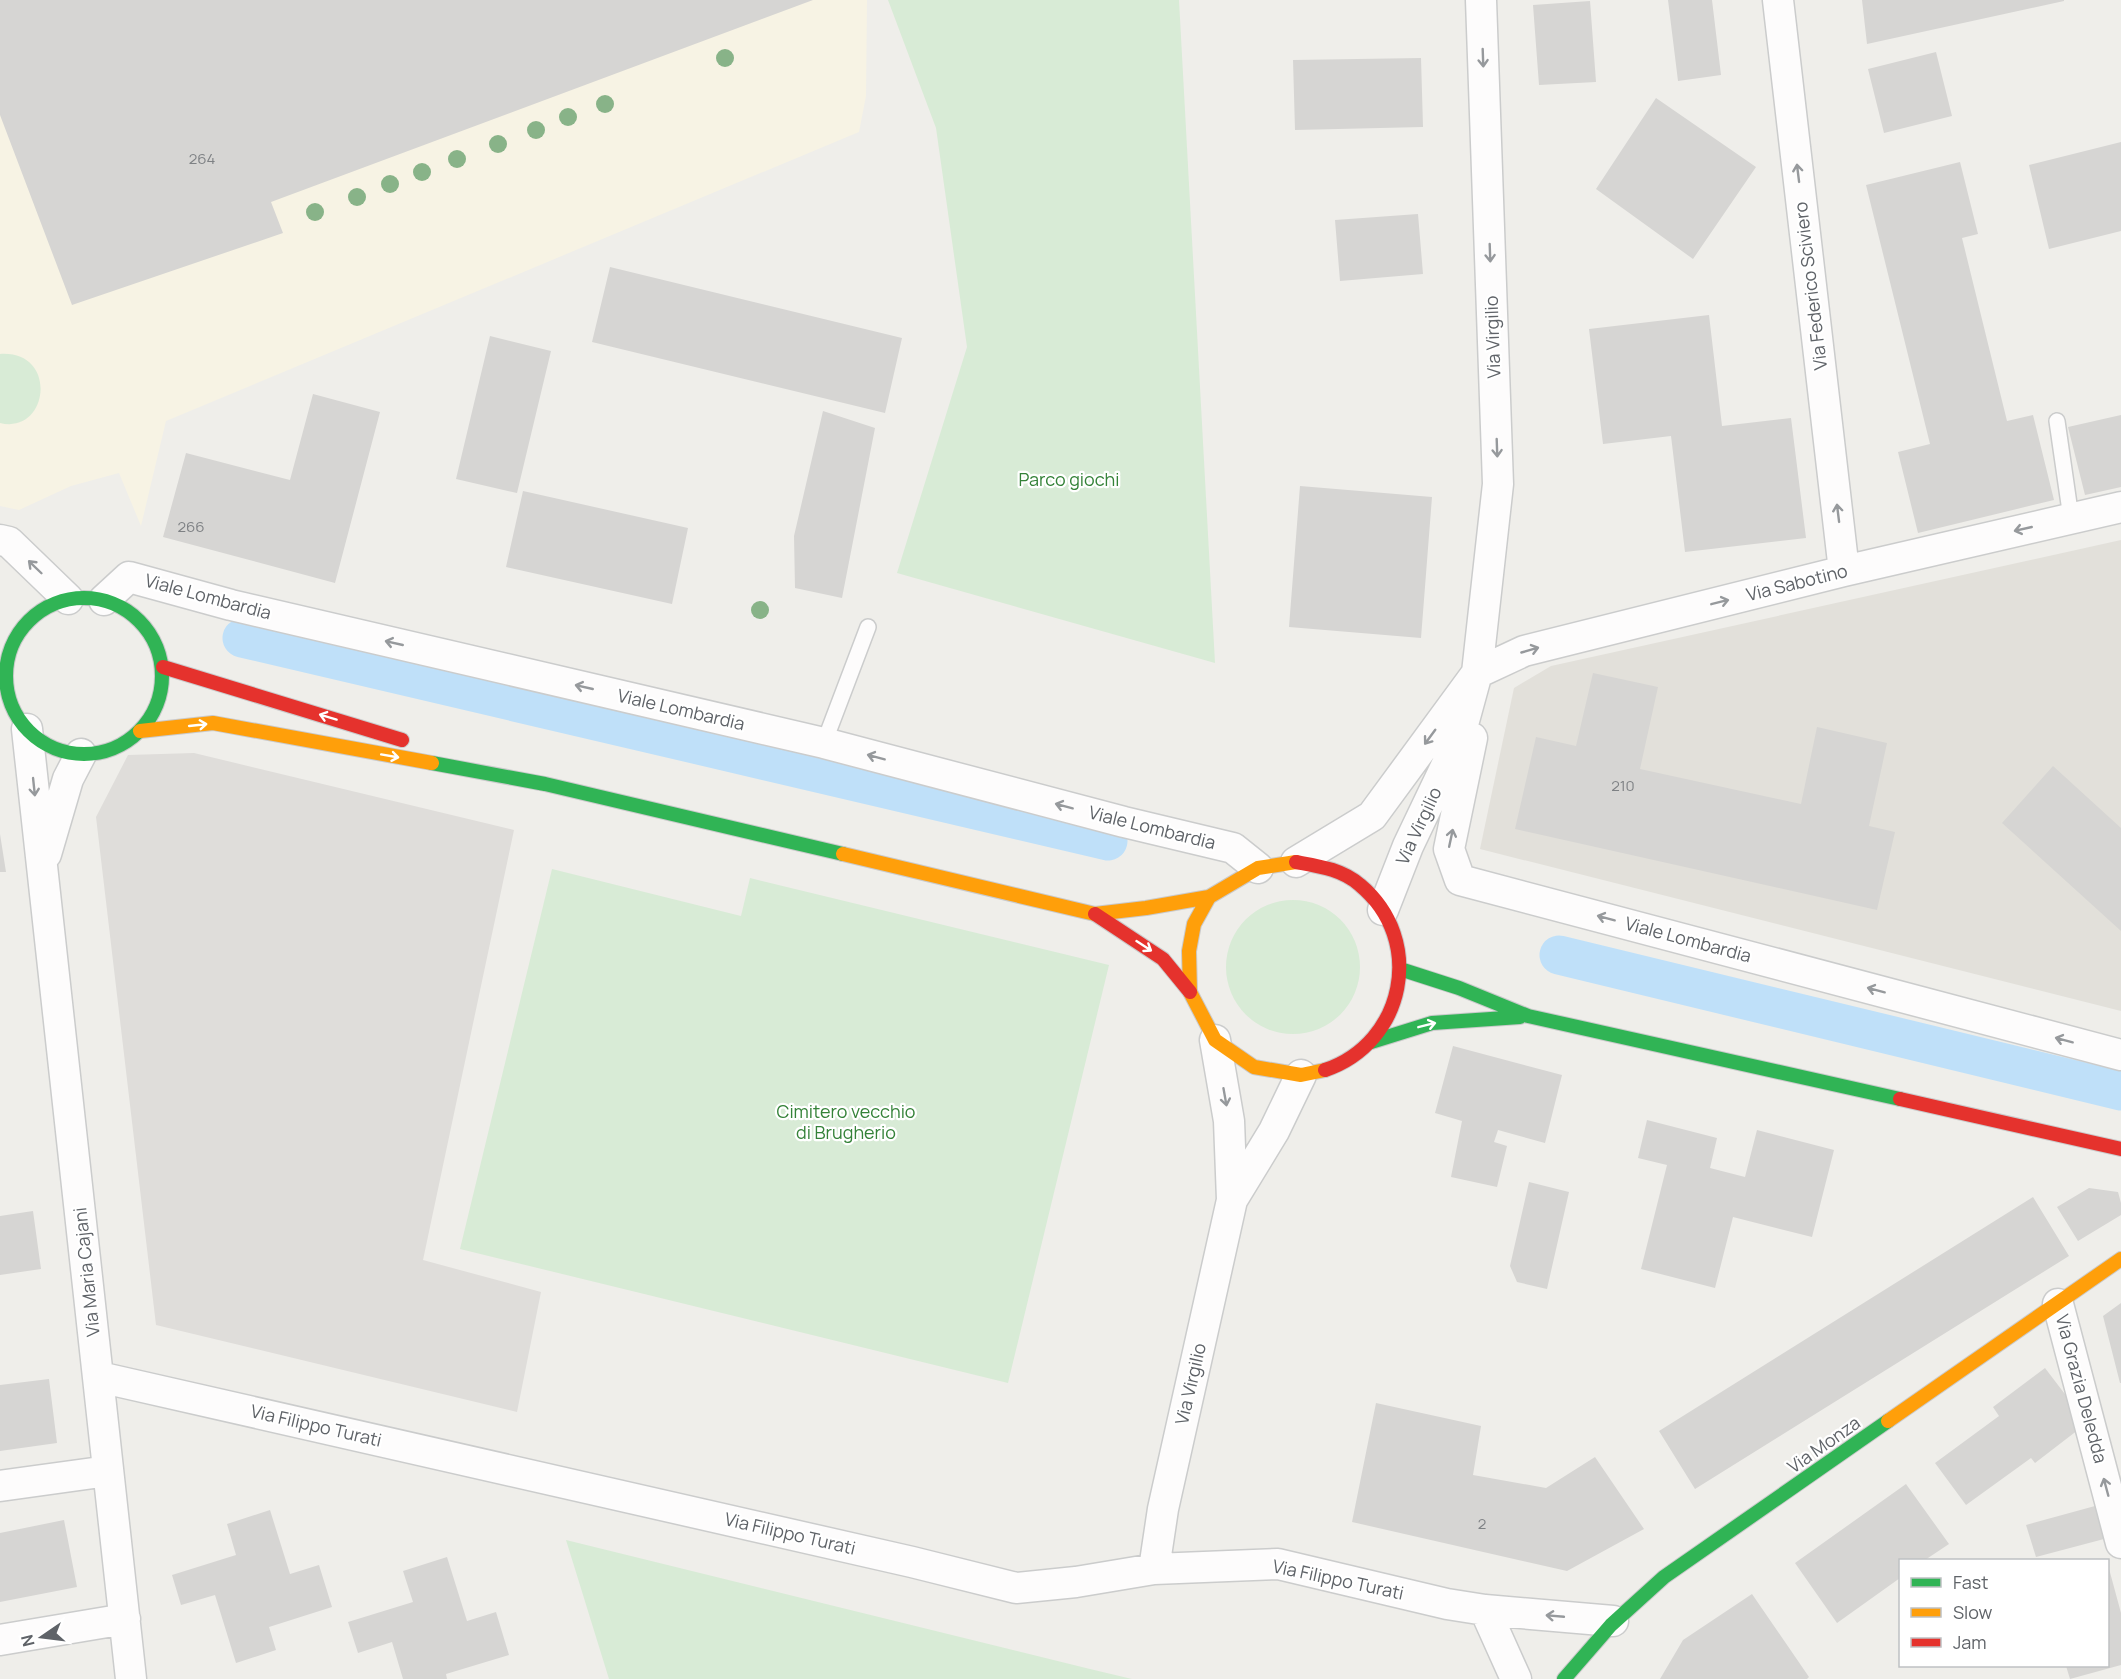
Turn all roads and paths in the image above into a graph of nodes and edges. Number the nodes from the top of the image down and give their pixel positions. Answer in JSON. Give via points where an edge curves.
{"nodes":[{"id":1,"x":1481,"y":0,"type":"edge"},
{"id":2,"x":1778,"y":0,"type":"edge"},
{"id":3,"x":2057,"y":421,"type":"dead end"},
{"id":4,"x":2121,"y":507,"type":"edge"},
{"id":5,"x":2071,"y":518,"type":"junction"},
{"id":6,"x":0,"y":540,"type":"edge"},
{"id":7,"x":1844,"y":571,"type":"junction"},
{"id":8,"x":68,"y":599,"type":"junction"},
{"id":9,"x":104,"y":600,"type":"junction"},
{"id":10,"x":868,"y":627,"type":"dead end"},
{"id":11,"x":163,"y":667,"type":"junction"},
{"id":12,"x":1477,"y":673,"type":"junction"},
{"id":13,"x":3,"y":677,"type":"edge"},
{"id":14,"x":27,"y":729,"type":"junction"},
{"id":15,"x":140,"y":731,"type":"junction"},
{"id":16,"x":824,"y":743,"type":"junction"},
{"id":17,"x":81,"y":754,"type":"junction"},
{"id":18,"x":544,"y":784,"type":"junction"},
{"id":19,"x":1296,"y":862,"type":"junction"},
{"id":20,"x":43,"y":865,"type":"junction"},
{"id":21,"x":1258,"y":868,"type":"junction"},
{"id":22,"x":1209,"y":897,"type":"junction"},
{"id":23,"x":1383,"y":910,"type":"junction"},
{"id":24,"x":1095,"y":914,"type":"junction"},
{"id":25,"x":1400,"y":969,"type":"junction"},
{"id":26,"x":1190,"y":992,"type":"junction"},
{"id":27,"x":1528,"y":1016,"type":"junction"},
{"id":28,"x":1215,"y":1040,"type":"junction"},
{"id":29,"x":1371,"y":1042,"type":"junction"},
{"id":30,"x":2121,"y":1055,"type":"edge"},
{"id":31,"x":1300,"y":1075,"type":"junction"},
{"id":32,"x":2121,"y":1149,"type":"edge"},
{"id":33,"x":1232,"y":1200,"type":"junction"},
{"id":34,"x":2121,"y":1259,"type":"edge"},
{"id":35,"x":2058,"y":1304,"type":"junction"},
{"id":36,"x":99,"y":1377,"type":"junction"},
{"id":37,"x":108,"y":1471,"type":"junction"},
{"id":38,"x":0,"y":1486,"type":"edge"},
{"id":39,"x":2121,"y":1543,"type":"edge"},
{"id":40,"x":1154,"y":1569,"type":"junction"},
{"id":41,"x":1485,"y":1610,"type":"junction"},
{"id":42,"x":125,"y":1618,"type":"junction"},
{"id":43,"x":1613,"y":1621,"type":"junction"},
{"id":44,"x":0,"y":1640,"type":"edge"},
{"id":45,"x":131,"y":1679,"type":"edge"},
{"id":46,"x":1516,"y":1679,"type":"edge"},
{"id":47,"x":1564,"y":1679,"type":"edge"}],
"edges":[{"from":1,"to":12,"type":"street","name":"Via Virgilio","one_way":true,"via":[[1498,484]]},
{"from":7,"to":2,"type":"street","name":"Via Federico Sciviero","one_way":true},
{"from":3,"to":5,"type":"lane"},
{"from":4,"to":5,"type":"street","name":"Via Sabotino"},
{"from":5,"to":7,"type":"street","name":"Via Sabotino","one_way":true},
{"from":8,"to":6,"type":"street","one_way":true,"via":[[9,542]]},
{"from":12,"to":7,"type":"street","name":"Via Sabotino","one_way":true,"via":[[1524,651]]},
{"from":8,"to":9,"type":"main road"},
{"from":8,"to":13,"type":"main road","via":[[43,609],[16,629]]},
{"from":9,"to":11,"type":"main road","via":[[126,609],[144,624]]},
{"from":16,"to":9,"type":"street","name":"Viale Lombardia","one_way":true,"via":[[243,608],[129,577]]},
{"from":10,"to":16,"type":"lane"},
{"from":11,"to":15,"type":"main road","via":[[159,702]]},
{"from":18,"to":11,"type":"main road","one_way":true},
{"from":12,"to":19,"type":"street","name":"Via Virgilio","one_way":true,"via":[[1372,816]]},
{"from":12,"to":23,"type":"street","name":"Via Virgilio","via":[[1460,740],[1408,846]]},
{"from":30,"to":12,"type":"street","name":"Viale Lombardia","one_way":true,"via":[[1460,879],[1449,849],[1476,721]]},
{"from":13,"to":14,"type":"main road","via":[[12,705]]},
{"from":14,"to":17,"type":"main road","via":[[61,751]]},
{"from":14,"to":20,"type":"street","name":"Via Maria Cajani","one_way":true},
{"from":15,"to":17,"type":"main road","via":[[113,749]]},
{"from":15,"to":18,"type":"main road","one_way":true,"via":[[213,723]]},
{"from":21,"to":16,"type":"street","name":"Viale Lombardia","one_way":true,"via":[[1233,848]]},
{"from":17,"to":20,"type":"street","name":"Via Maria Cajani","via":[[68,779]]},
{"from":18,"to":24,"type":"main road"},
{"from":19,"to":21,"type":"main road"},
{"from":19,"to":23,"type":"main road","via":[[1330,868],[1360,884]]},
{"from":20,"to":36,"type":"street","name":"Via Maria Cajani"},
{"from":21,"to":22,"type":"main road"},
{"from":22,"to":24,"type":"main road"},
{"from":22,"to":26,"type":"main road","via":[[1194,924],[1189,951]]},
{"from":23,"to":25,"type":"main road","via":[[1396,938]]},
{"from":24,"to":26,"type":"main road","one_way":true,"via":[[1163,959]]},
{"from":25,"to":27,"type":"main road"},
{"from":25,"to":29,"type":"main road","via":[[1397,995],[1387,1020]]},
{"from":26,"to":28,"type":"main road"},
{"from":29,"to":27,"type":"main road","one_way":true,"via":[[1432,1023]]},
{"from":27,"to":32,"type":"main road"},
{"from":28,"to":31,"type":"main road","via":[[1254,1067]]},
{"from":28,"to":33,"type":"street","name":"Via Virgilio","one_way":true,"via":[[1229,1121]]},
{"from":29,"to":31,"type":"main road","via":[[1351,1059],[1327,1070]]},
{"from":31,"to":33,"type":"street","name":"Via Virgilio","via":[[1274,1131]]},
{"from":33,"to":40,"type":"street","name":"Via Virgilio","via":[[1163,1509]]},
{"from":34,"to":35,"type":"main road","name":"Via Monza"},
{"from":39,"to":35,"type":"street","name":"Via Grazia Deledda","one_way":true},
{"from":35,"to":43,"type":"main road","name":"Via Monza","via":[[1664,1577]]},
{"from":36,"to":37,"type":"street","name":"Via Maria Cajani"},
{"from":36,"to":40,"type":"street","name":"Via Filippo Turati","via":[[1016,1587]]},
{"from":37,"to":38,"type":"street"},
{"from":37,"to":42,"type":"street","name":"Via Maria Cajani"},
{"from":40,"to":41,"type":"street","name":"Via Filippo Turati","via":[[1278,1564]]},
{"from":43,"to":41,"type":"street","name":"Via Filippo Turati","one_way":true},
{"from":41,"to":46,"type":"street"},
{"from":42,"to":44,"type":"street"},
{"from":42,"to":45,"type":"street","name":"Via Maria Cajani"},
{"from":43,"to":47,"type":"main road","name":"Via Monza"}]}
